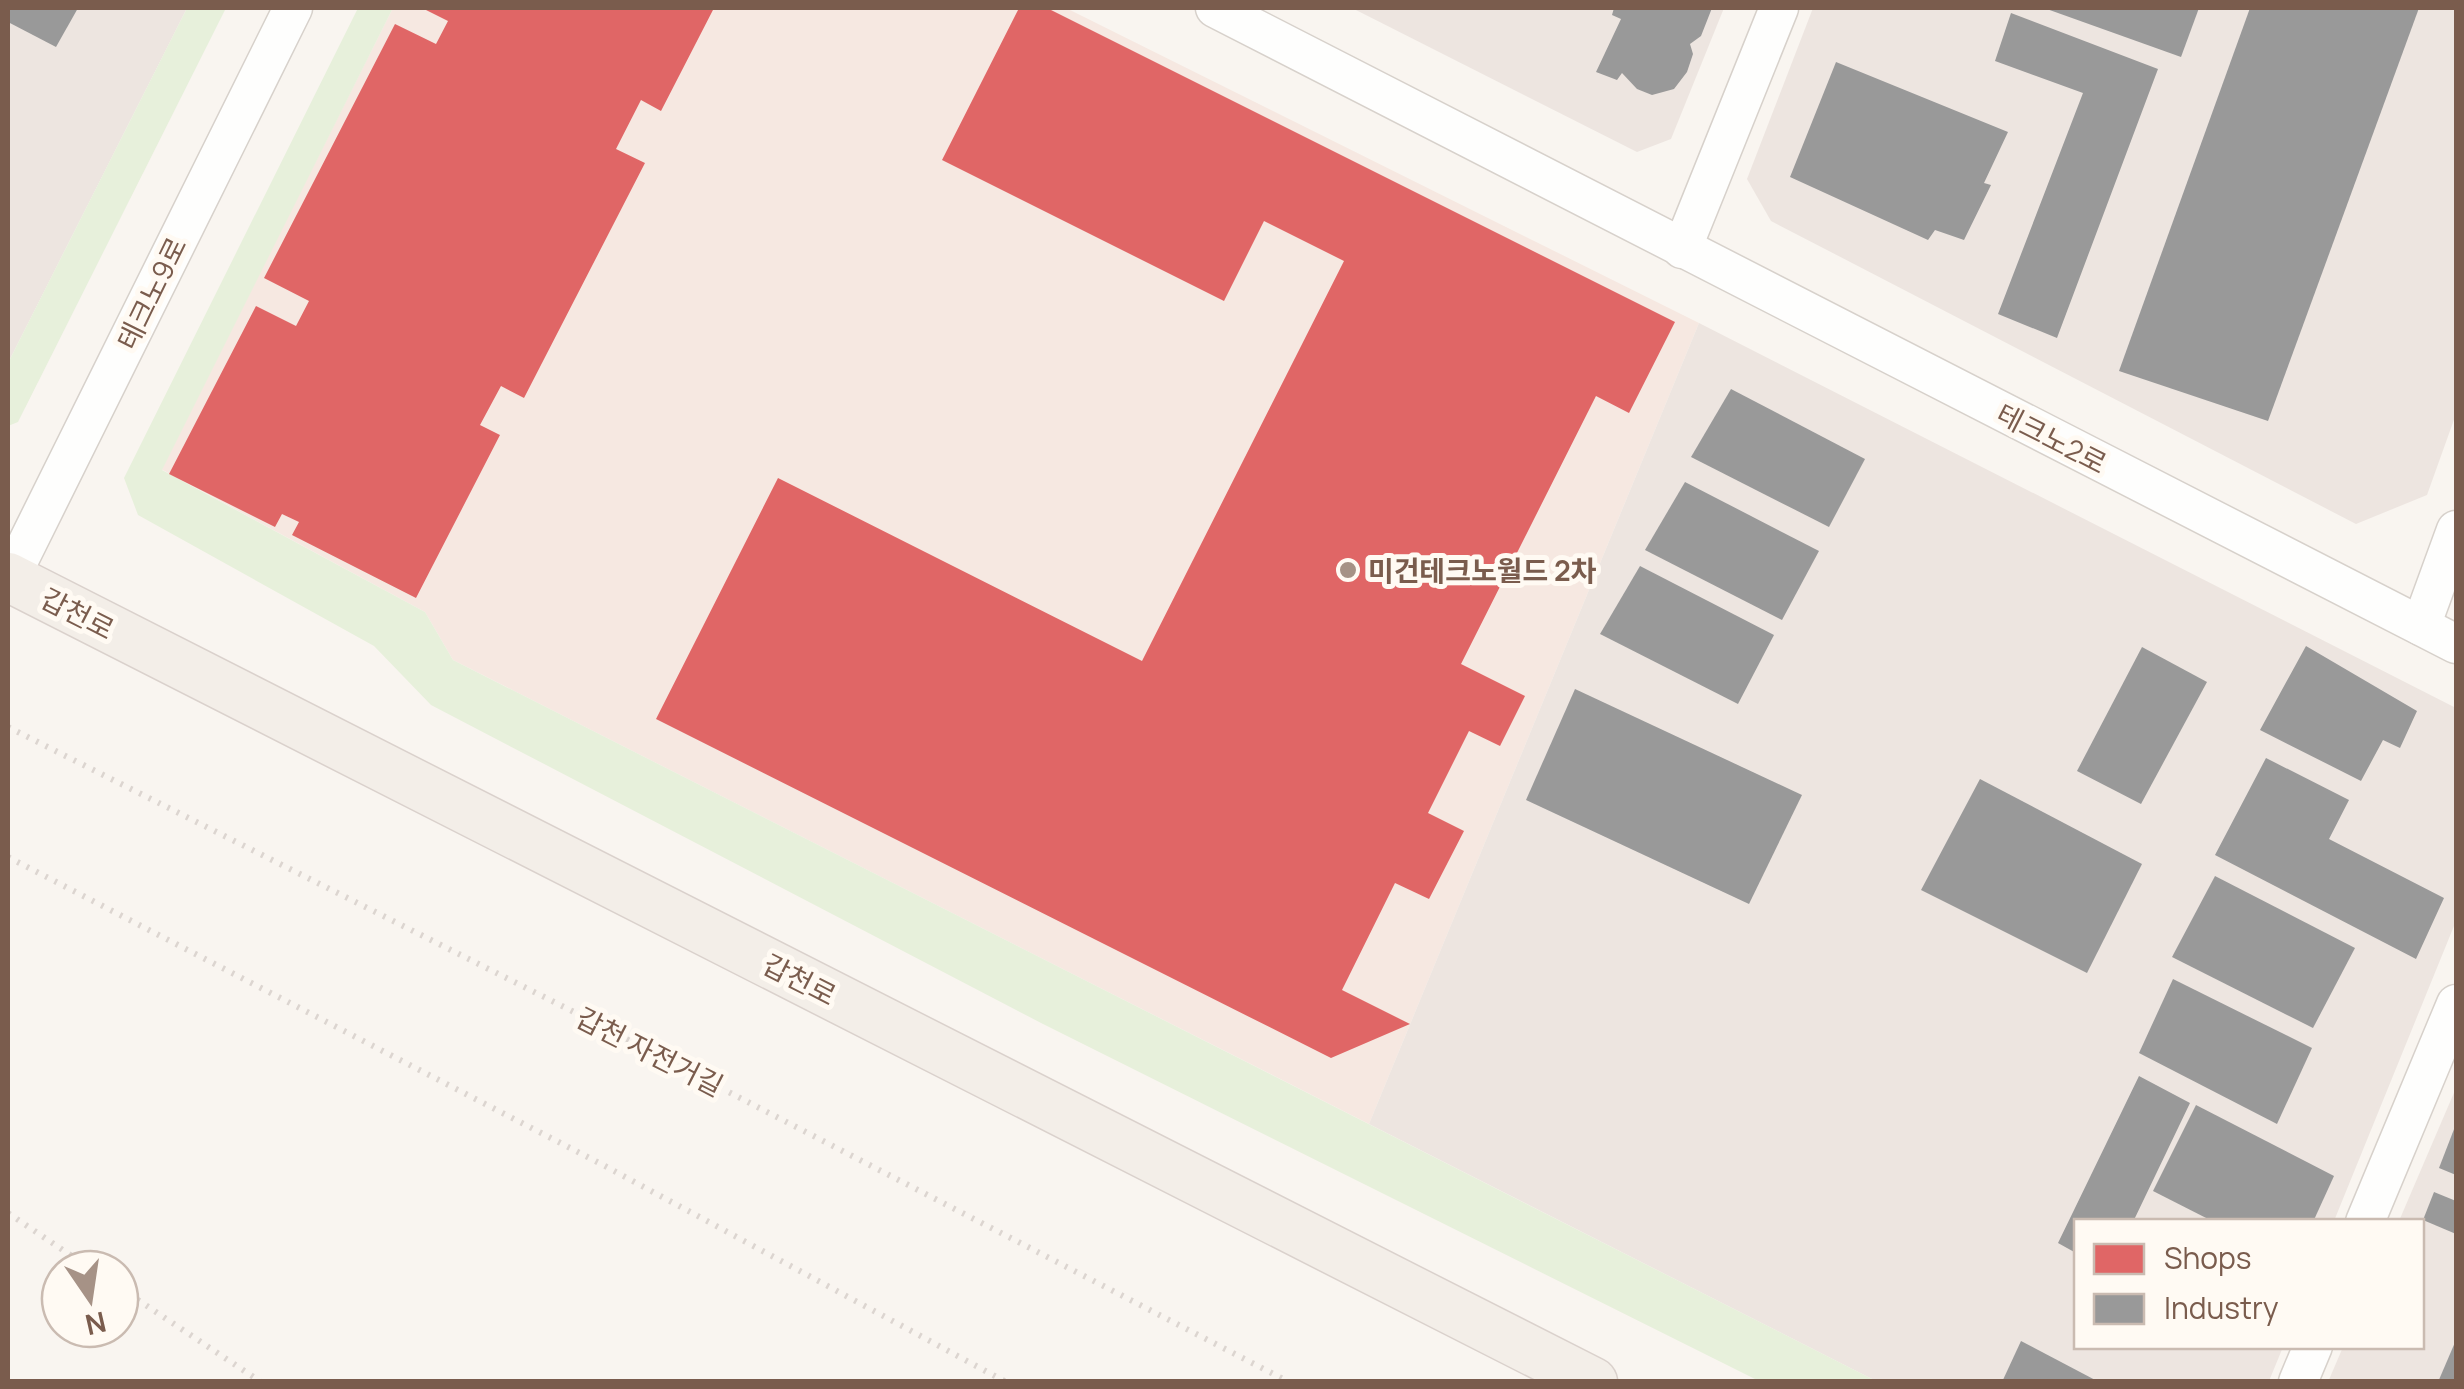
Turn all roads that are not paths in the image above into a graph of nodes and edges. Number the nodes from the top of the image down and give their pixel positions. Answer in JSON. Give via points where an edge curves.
{"nodes":[{"id":1,"x":292,"y":8,"type":"edge"},
{"id":2,"x":1216,"y":8,"type":"edge"},
{"id":3,"x":1778,"y":8,"type":"edge"},
{"id":4,"x":1682,"y":249,"type":"junction"},
{"id":5,"x":2456,"y":530,"type":"edge"},
{"id":6,"x":8,"y":578,"type":"edge"},
{"id":7,"x":2421,"y":626,"type":"junction"},
{"id":8,"x":2456,"y":644,"type":"edge"},
{"id":9,"x":2456,"y":1004,"type":"edge"},
{"id":10,"x":2366,"y":1219,"type":"edge"},
{"id":11,"x":2312,"y":1349,"type":"edge"},
{"id":12,"x":1593,"y":1382,"type":"edge"},
{"id":13,"x":2298,"y":1382,"type":"edge"}],
"edges":[{"from":1,"to":6,"type":"street","name":"테크노9로"},
{"from":2,"to":4,"type":"street","name":"테크노2로"},
{"from":3,"to":4,"type":"street"},
{"from":4,"to":7,"type":"street","name":"테크노2로"},
{"from":5,"to":7,"type":"street"},
{"from":6,"to":12,"type":"main road","name":"갑천로"},
{"from":7,"to":8,"type":"street","name":"테크노2로"},
{"from":9,"to":10,"type":"street"},
{"from":11,"to":13,"type":"street"}]}
